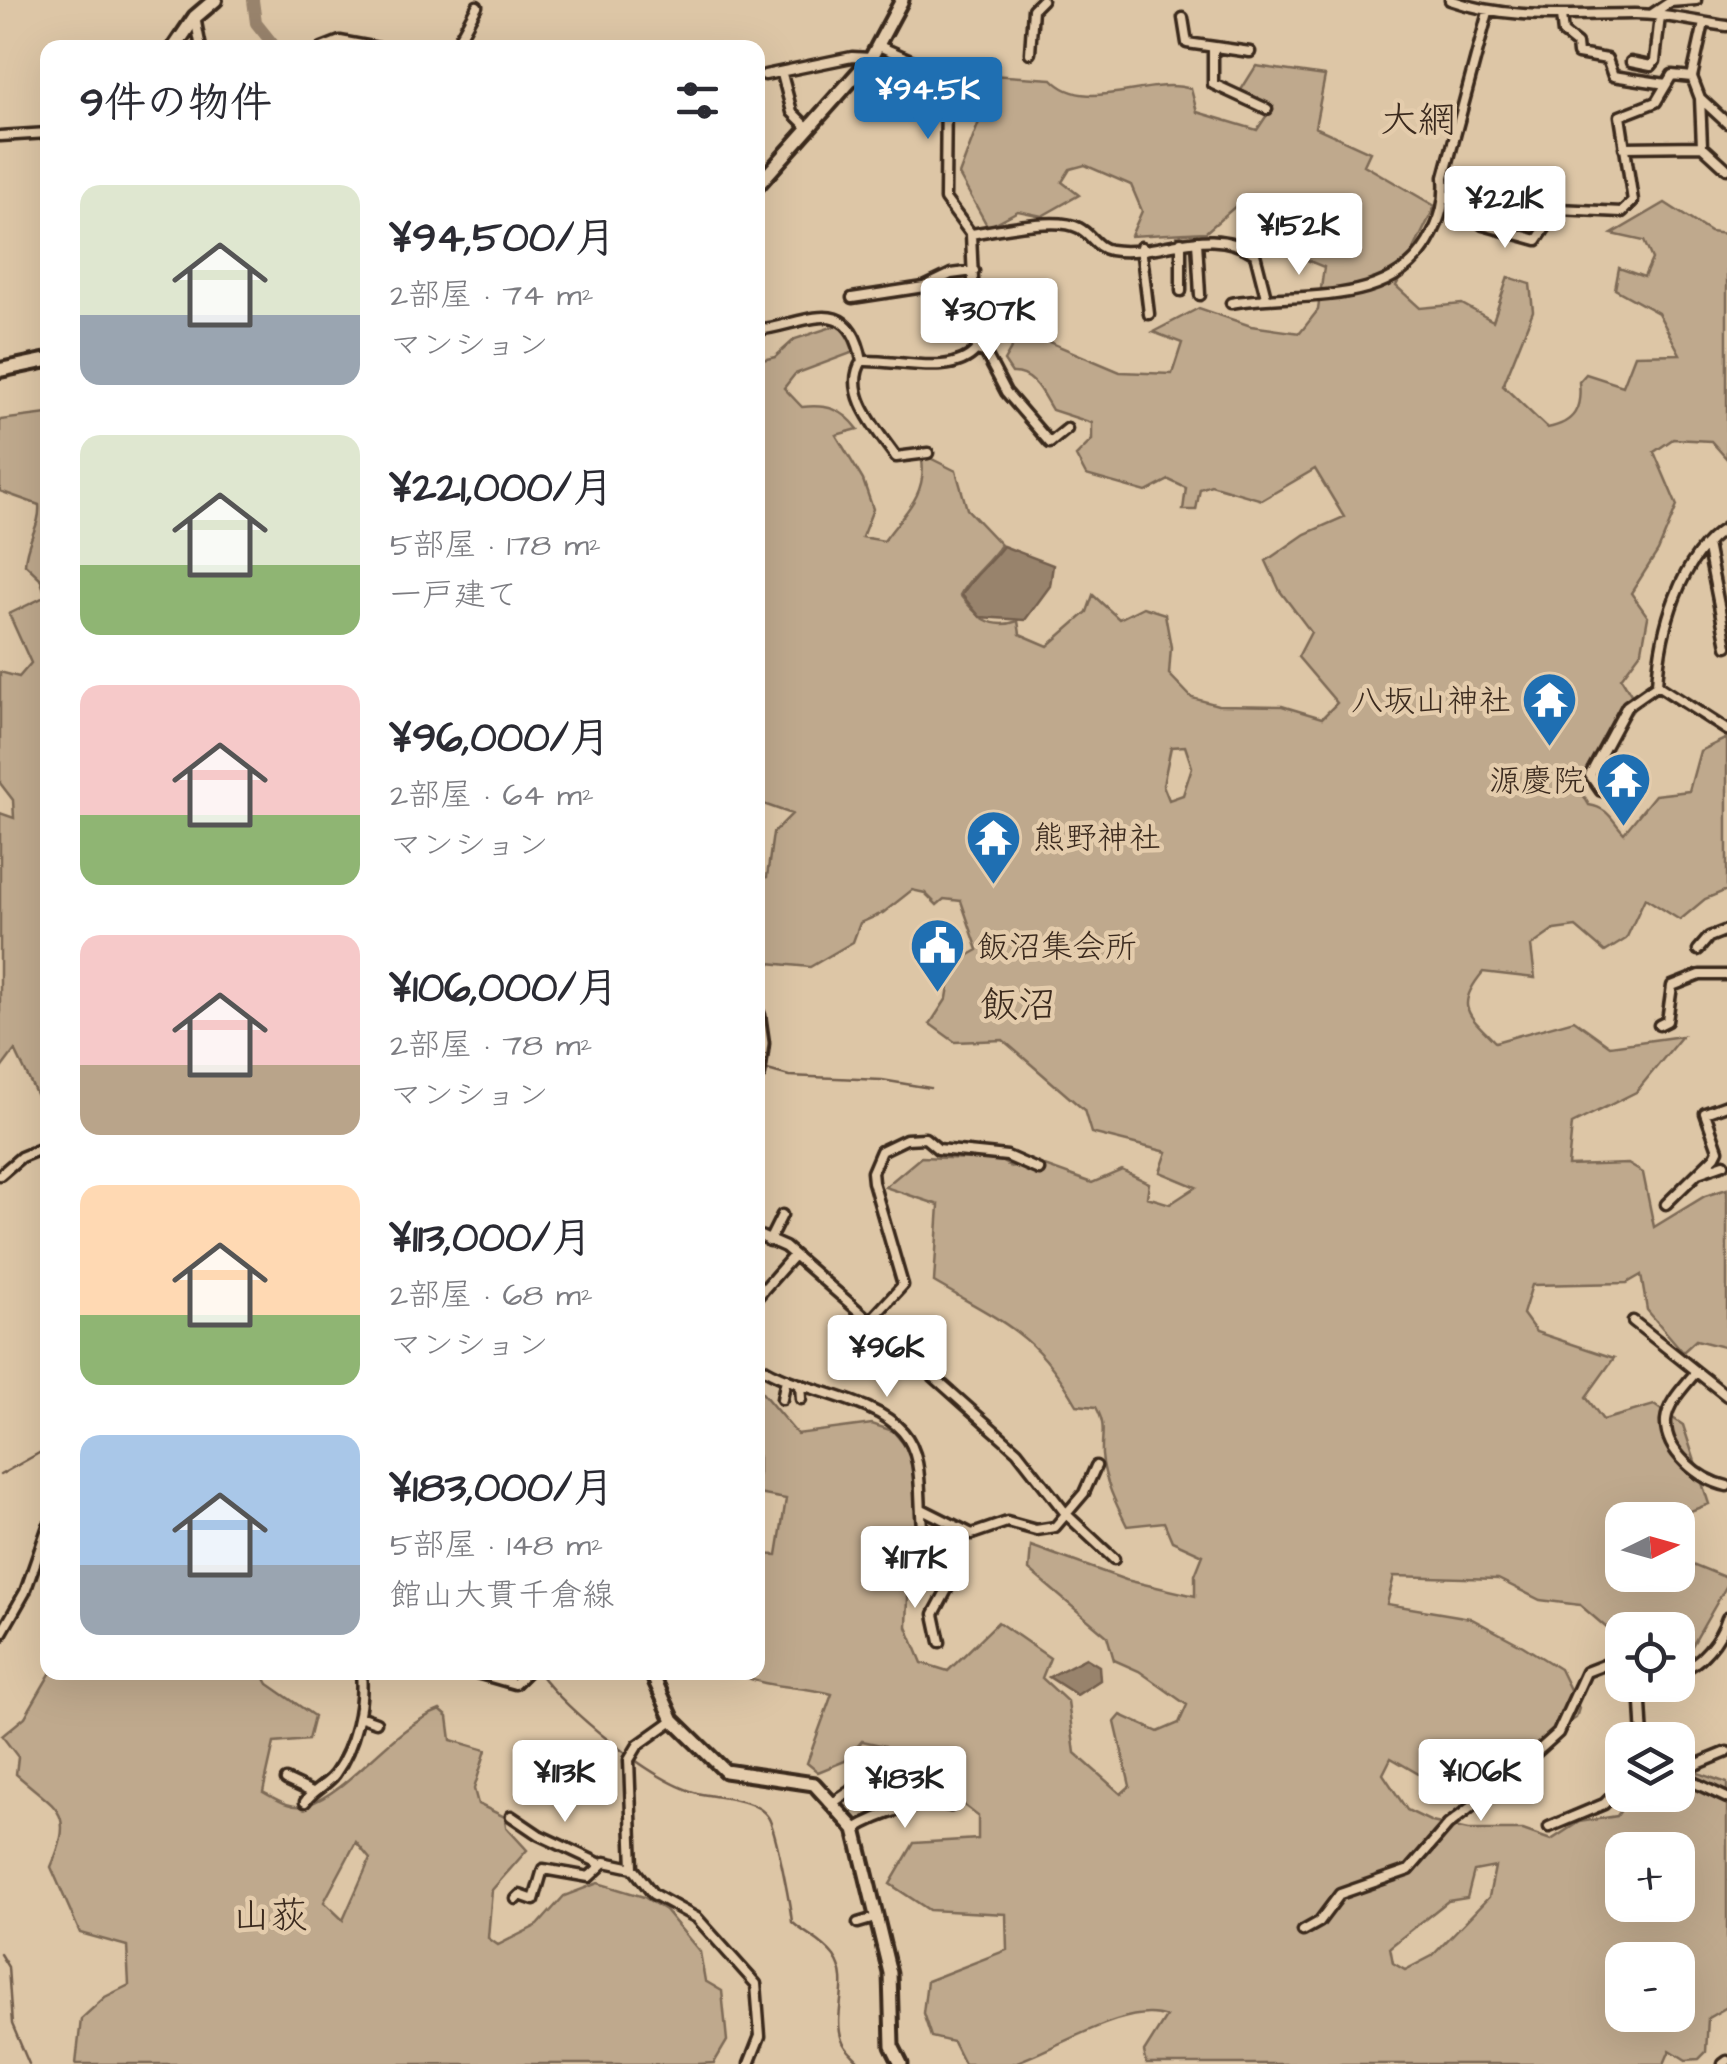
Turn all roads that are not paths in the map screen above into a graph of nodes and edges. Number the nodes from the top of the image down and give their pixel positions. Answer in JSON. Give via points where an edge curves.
{"nodes":[{"id":1,"x":215,"y":0,"type":"edge"},
{"id":2,"x":902,"y":0,"type":"edge"},
{"id":3,"x":1042,"y":0,"type":"edge"},
{"id":4,"x":1450,"y":0,"type":"edge"},
{"id":5,"x":1696,"y":0,"type":"edge"},
{"id":6,"x":477,"y":6,"type":"dead end"},
{"id":7,"x":1488,"y":12,"type":"junction"},
{"id":8,"x":1656,"y":15,"type":"junction"},
{"id":9,"x":1561,"y":16,"type":"junction"},
{"id":10,"x":194,"y":17,"type":"junction"},
{"id":11,"x":1183,"y":18,"type":"dead end"},
{"id":12,"x":1704,"y":22,"type":"junction"},
{"id":13,"x":1727,"y":26,"type":"edge"},
{"id":14,"x":179,"y":40,"type":"edge"},
{"id":15,"x":200,"y":40,"type":"edge"},
{"id":16,"x":458,"y":40,"type":"edge"},
{"id":17,"x":879,"y":46,"type":"junction"},
{"id":18,"x":1214,"y":47,"type":"junction"},
{"id":19,"x":1030,"y":52,"type":"dead end"},
{"id":20,"x":1250,"y":52,"type":"dead end"},
{"id":21,"x":871,"y":58,"type":"junction"},
{"id":22,"x":1631,"y":62,"type":"dead end"},
{"id":23,"x":782,"y":74,"type":"junction"},
{"id":24,"x":765,"y":75,"type":"edge"},
{"id":25,"x":1692,"y":76,"type":"junction"},
{"id":26,"x":1666,"y":84,"type":"junction"},
{"id":27,"x":1700,"y":98,"type":"junction"},
{"id":28,"x":1267,"y":110,"type":"dead end"},
{"id":29,"x":1727,"y":123,"type":"edge"},
{"id":30,"x":808,"y":129,"type":"junction"},
{"id":31,"x":40,"y":134,"type":"edge"},
{"id":32,"x":0,"y":136,"type":"edge"},
{"id":33,"x":1702,"y":146,"type":"junction"},
{"id":34,"x":1624,"y":147,"type":"junction"},
{"id":35,"x":1727,"y":169,"type":"edge"},
{"id":36,"x":765,"y":176,"type":"edge"},
{"id":37,"x":1447,"y":197,"type":"junction"},
{"id":38,"x":972,"y":234,"type":"junction"},
{"id":39,"x":1197,"y":241,"type":"junction"},
{"id":40,"x":1181,"y":242,"type":"junction"},
{"id":41,"x":1141,"y":247,"type":"junction"},
{"id":42,"x":974,"y":271,"type":"junction"},
{"id":43,"x":1181,"y":292,"type":"dead end"},
{"id":44,"x":1200,"y":295,"type":"dead end"},
{"id":45,"x":1266,"y":297,"type":"junction"},
{"id":46,"x":852,"y":298,"type":"dead end"},
{"id":47,"x":1232,"y":303,"type":"dead end"},
{"id":48,"x":1149,"y":314,"type":"dead end"},
{"id":49,"x":765,"y":328,"type":"edge"},
{"id":50,"x":976,"y":350,"type":"junction"},
{"id":51,"x":862,"y":361,"type":"junction"},
{"id":52,"x":40,"y":362,"type":"edge"},
{"id":53,"x":0,"y":370,"type":"edge"},
{"id":54,"x":1067,"y":429,"type":"dead end"},
{"id":55,"x":928,"y":453,"type":"dead end"},
{"id":56,"x":1727,"y":527,"type":"edge"},
{"id":57,"x":1707,"y":544,"type":"junction"},
{"id":58,"x":1727,"y":646,"type":"edge"},
{"id":59,"x":1657,"y":685,"type":"junction"},
{"id":60,"x":1727,"y":730,"type":"edge"},
{"id":61,"x":1600,"y":790,"type":"dead end"},
{"id":62,"x":1727,"y":930,"type":"edge"},
{"id":63,"x":1698,"y":950,"type":"dead end"},
{"id":64,"x":1727,"y":975,"type":"edge"},
{"id":65,"x":1659,"y":1026,"type":"dead end"},
{"id":66,"x":1727,"y":1105,"type":"edge"},
{"id":67,"x":40,"y":1150,"type":"edge"},
{"id":68,"x":1724,"y":1164,"type":"dead end"},
{"id":69,"x":1040,"y":1170,"type":"dead end"},
{"id":70,"x":0,"y":1176,"type":"edge"},
{"id":71,"x":1690,"y":1178,"type":"junction"},
{"id":72,"x":1666,"y":1204,"type":"dead end"},
{"id":73,"x":782,"y":1215,"type":"dead end"},
{"id":74,"x":765,"y":1238,"type":"edge"},
{"id":75,"x":770,"y":1240,"type":"junction"},
{"id":76,"x":794,"y":1254,"type":"junction"},
{"id":77,"x":765,"y":1288,"type":"edge"},
{"id":78,"x":871,"y":1320,"type":"junction"},
{"id":79,"x":1633,"y":1321,"type":"dead end"},
{"id":80,"x":765,"y":1368,"type":"edge"},
{"id":81,"x":1694,"y":1372,"type":"junction"},
{"id":82,"x":786,"y":1379,"type":"junction"},
{"id":83,"x":800,"y":1384,"type":"junction"},
{"id":84,"x":1727,"y":1396,"type":"edge"},
{"id":85,"x":782,"y":1400,"type":"dead end"},
{"id":86,"x":801,"y":1400,"type":"dead end"},
{"id":87,"x":1096,"y":1466,"type":"dead end"},
{"id":88,"x":1727,"y":1486,"type":"edge"},
{"id":89,"x":922,"y":1509,"type":"junction"},
{"id":90,"x":1066,"y":1516,"type":"junction"},
{"id":91,"x":40,"y":1549,"type":"edge"},
{"id":92,"x":1114,"y":1559,"type":"dead end"},
{"id":93,"x":1726,"y":1621,"type":"edge"},
{"id":94,"x":0,"y":1636,"type":"edge"},
{"id":95,"x":940,"y":1642,"type":"dead end"},
{"id":96,"x":1695,"y":1662,"type":"edge"},
{"id":97,"x":1605,"y":1665,"type":"edge"},
{"id":98,"x":361,"y":1680,"type":"edge"},
{"id":99,"x":654,"y":1680,"type":"edge"},
{"id":100,"x":359,"y":1716,"type":"junction"},
{"id":101,"x":673,"y":1720,"type":"junction"},
{"id":102,"x":376,"y":1722,"type":"dead end"},
{"id":103,"x":1727,"y":1752,"type":"edge"},
{"id":104,"x":1695,"y":1766,"type":"edge"},
{"id":105,"x":286,"y":1780,"type":"dead end"},
{"id":106,"x":1695,"y":1782,"type":"edge"},
{"id":107,"x":855,"y":1788,"type":"dead end"},
{"id":108,"x":312,"y":1792,"type":"junction"},
{"id":109,"x":1727,"y":1798,"type":"edge"},
{"id":110,"x":305,"y":1802,"type":"dead end"},
{"id":111,"x":834,"y":1802,"type":"junction"},
{"id":112,"x":1605,"y":1803,"type":"edge"},
{"id":113,"x":951,"y":1806,"type":"dead end"},
{"id":114,"x":888,"y":1815,"type":"junction"},
{"id":115,"x":511,"y":1816,"type":"dead end"},
{"id":116,"x":1549,"y":1827,"type":"dead end"},
{"id":117,"x":890,"y":1828,"type":"dead end"},
{"id":118,"x":855,"y":1829,"type":"junction"},
{"id":119,"x":601,"y":1864,"type":"junction"},
{"id":120,"x":633,"y":1868,"type":"junction"},
{"id":121,"x":516,"y":1898,"type":"dead end"},
{"id":122,"x":874,"y":1918,"type":"junction"},
{"id":123,"x":858,"y":1923,"type":"dead end"},
{"id":124,"x":1303,"y":1931,"type":"dead end"},
{"id":125,"x":749,"y":2064,"type":"edge"},
{"id":126,"x":901,"y":2064,"type":"edge"}],
"edges":[{"from":1,"to":10,"type":"main road"},
{"from":2,"to":17,"type":"main road"},
{"from":3,"to":19,"type":"street","via":[[1033,9]]},
{"from":4,"to":7,"type":"street"},
{"from":5,"to":8,"type":"street","via":[[1670,2]]},
{"from":6,"to":16,"type":"street"},
{"from":7,"to":9,"type":"street"},
{"from":7,"to":37,"type":"street","via":[[1444,177]]},
{"from":8,"to":9,"type":"street"},
{"from":8,"to":12,"type":"street"},
{"from":8,"to":22,"type":"street","via":[[1655,61]]},
{"from":9,"to":26,"type":"street","via":[[1578,54],[1607,59],[1613,76]]},
{"from":10,"to":14,"type":"main road"},
{"from":10,"to":15,"type":"street"},
{"from":11,"to":18,"type":"street","via":[[1184,40]]},
{"from":12,"to":13,"type":"street"},
{"from":12,"to":25,"type":"street"},
{"from":17,"to":21,"type":"main road"},
{"from":17,"to":38,"type":"street","via":[[934,70],[946,85],[945,199]]},
{"from":18,"to":20,"type":"street"},
{"from":18,"to":28,"type":"street","via":[[1213,84]]},
{"from":21,"to":23,"type":"street"},
{"from":21,"to":30,"type":"main road"},
{"from":23,"to":24,"type":"street"},
{"from":23,"to":30,"type":"street","via":[[792,112]]},
{"from":25,"to":26,"type":"street","via":[[1675,73]]},
{"from":25,"to":27,"type":"street"},
{"from":26,"to":34,"type":"street","via":[[1656,102],[1620,116]]},
{"from":27,"to":29,"type":"street"},
{"from":27,"to":33,"type":"street"},
{"from":30,"to":36,"type":"main road"},
{"from":31,"to":32,"type":"street"},
{"from":33,"to":34,"type":"street"},
{"from":33,"to":35,"type":"street"},
{"from":34,"to":37,"type":"street","via":[[1631,206],[1622,212],[1558,209],[1537,240],[1483,225]]},
{"from":37,"to":45,"type":"street","via":[[1418,258],[1389,281],[1360,290]]},
{"from":38,"to":41,"type":"street","via":[[1070,225],[1109,250]]},
{"from":38,"to":42,"type":"street"},
{"from":39,"to":40,"type":"street"},
{"from":39,"to":44,"type":"street"},
{"from":39,"to":45,"type":"street","via":[[1233,243],[1254,254]]},
{"from":40,"to":41,"type":"street"},
{"from":40,"to":43,"type":"street"},
{"from":41,"to":48,"type":"street"},
{"from":42,"to":46,"type":"street"},
{"from":42,"to":50,"type":"street"},
{"from":45,"to":47,"type":"street"},
{"from":49,"to":51,"type":"street","via":[[836,318],[858,336]]},
{"from":50,"to":51,"type":"street","via":[[963,363],[948,365]]},
{"from":50,"to":54,"type":"street","via":[[985,352],[1006,392],[1050,443]]},
{"from":51,"to":55,"type":"street","via":[[854,373],[856,396],[896,456]]},
{"from":52,"to":53,"type":"main road"},
{"from":56,"to":57,"type":"street"},
{"from":57,"to":58,"type":"street"},
{"from":57,"to":59,"type":"street","via":[[1692,560],[1663,635]]},
{"from":59,"to":60,"type":"street"},
{"from":59,"to":61,"type":"street","via":[[1624,710],[1590,775]]},
{"from":62,"to":63,"type":"street"},
{"from":64,"to":65,"type":"street","via":[[1700,975],[1672,986]]},
{"from":66,"to":71,"type":"street","via":[[1705,1113],[1718,1150]]},
{"from":67,"to":70,"type":"street"},
{"from":68,"to":71,"type":"street"},
{"from":69,"to":78,"type":"street","via":[[1007,1156],[938,1149],[925,1138],[881,1151],[873,1182],[903,1285]]},
{"from":71,"to":72,"type":"street"},
{"from":73,"to":75,"type":"street"},
{"from":74,"to":75,"type":"street"},
{"from":75,"to":76,"type":"street"},
{"from":76,"to":77,"type":"street"},
{"from":76,"to":78,"type":"street"},
{"from":78,"to":90,"type":"street","via":[[908,1354],[928,1357],[934,1377],[1017,1451]]},
{"from":79,"to":81,"type":"street"},
{"from":80,"to":82,"type":"street"},
{"from":81,"to":84,"type":"street"},
{"from":81,"to":88,"type":"street","via":[[1672,1401],[1668,1432],[1698,1476]]},
{"from":82,"to":83,"type":"street"},
{"from":82,"to":85,"type":"street"},
{"from":83,"to":86,"type":"street"},
{"from":83,"to":89,"type":"street","via":[[899,1428],[913,1450]]},
{"from":87,"to":90,"type":"street"},
{"from":89,"to":90,"type":"street","via":[[972,1534],[1007,1522],[1046,1531]]},
{"from":89,"to":95,"type":"street","via":[[928,1551],[951,1582],[934,1614]]},
{"from":90,"to":92,"type":"street"},
{"from":91,"to":94,"type":"street"},
{"from":93,"to":96,"type":"street"},
{"from":97,"to":124,"type":"street","via":[[1586,1672],[1558,1733],[1498,1776],[1409,1870],[1340,1894]]},
{"from":98,"to":100,"type":"street"},
{"from":99,"to":101,"type":"main road"},
{"from":100,"to":102,"type":"street"},
{"from":100,"to":108,"type":"street","via":[[335,1774]]},
{"from":101,"to":111,"type":"main road","via":[[730,1774],[807,1782]]},
{"from":101,"to":120,"type":"street","via":[[630,1760]]},
{"from":103,"to":104,"type":"street"},
{"from":105,"to":108,"type":"street"},
{"from":106,"to":109,"type":"street"},
{"from":107,"to":111,"type":"street"},
{"from":108,"to":110,"type":"street"},
{"from":111,"to":118,"type":"main road"},
{"from":112,"to":116,"type":"street"},
{"from":113,"to":114,"type":"street"},
{"from":114,"to":117,"type":"street"},
{"from":114,"to":118,"type":"street"},
{"from":115,"to":119,"type":"street"},
{"from":118,"to":122,"type":"main road"},
{"from":119,"to":120,"type":"street"},
{"from":119,"to":121,"type":"street","via":[[589,1877],[543,1870],[534,1900]]},
{"from":120,"to":125,"type":"street","via":[[653,1894],[697,1918],[756,1984],[760,2036]]},
{"from":122,"to":123,"type":"street"},
{"from":122,"to":126,"type":"main road","via":[[890,1973],[892,2046]]}]}
